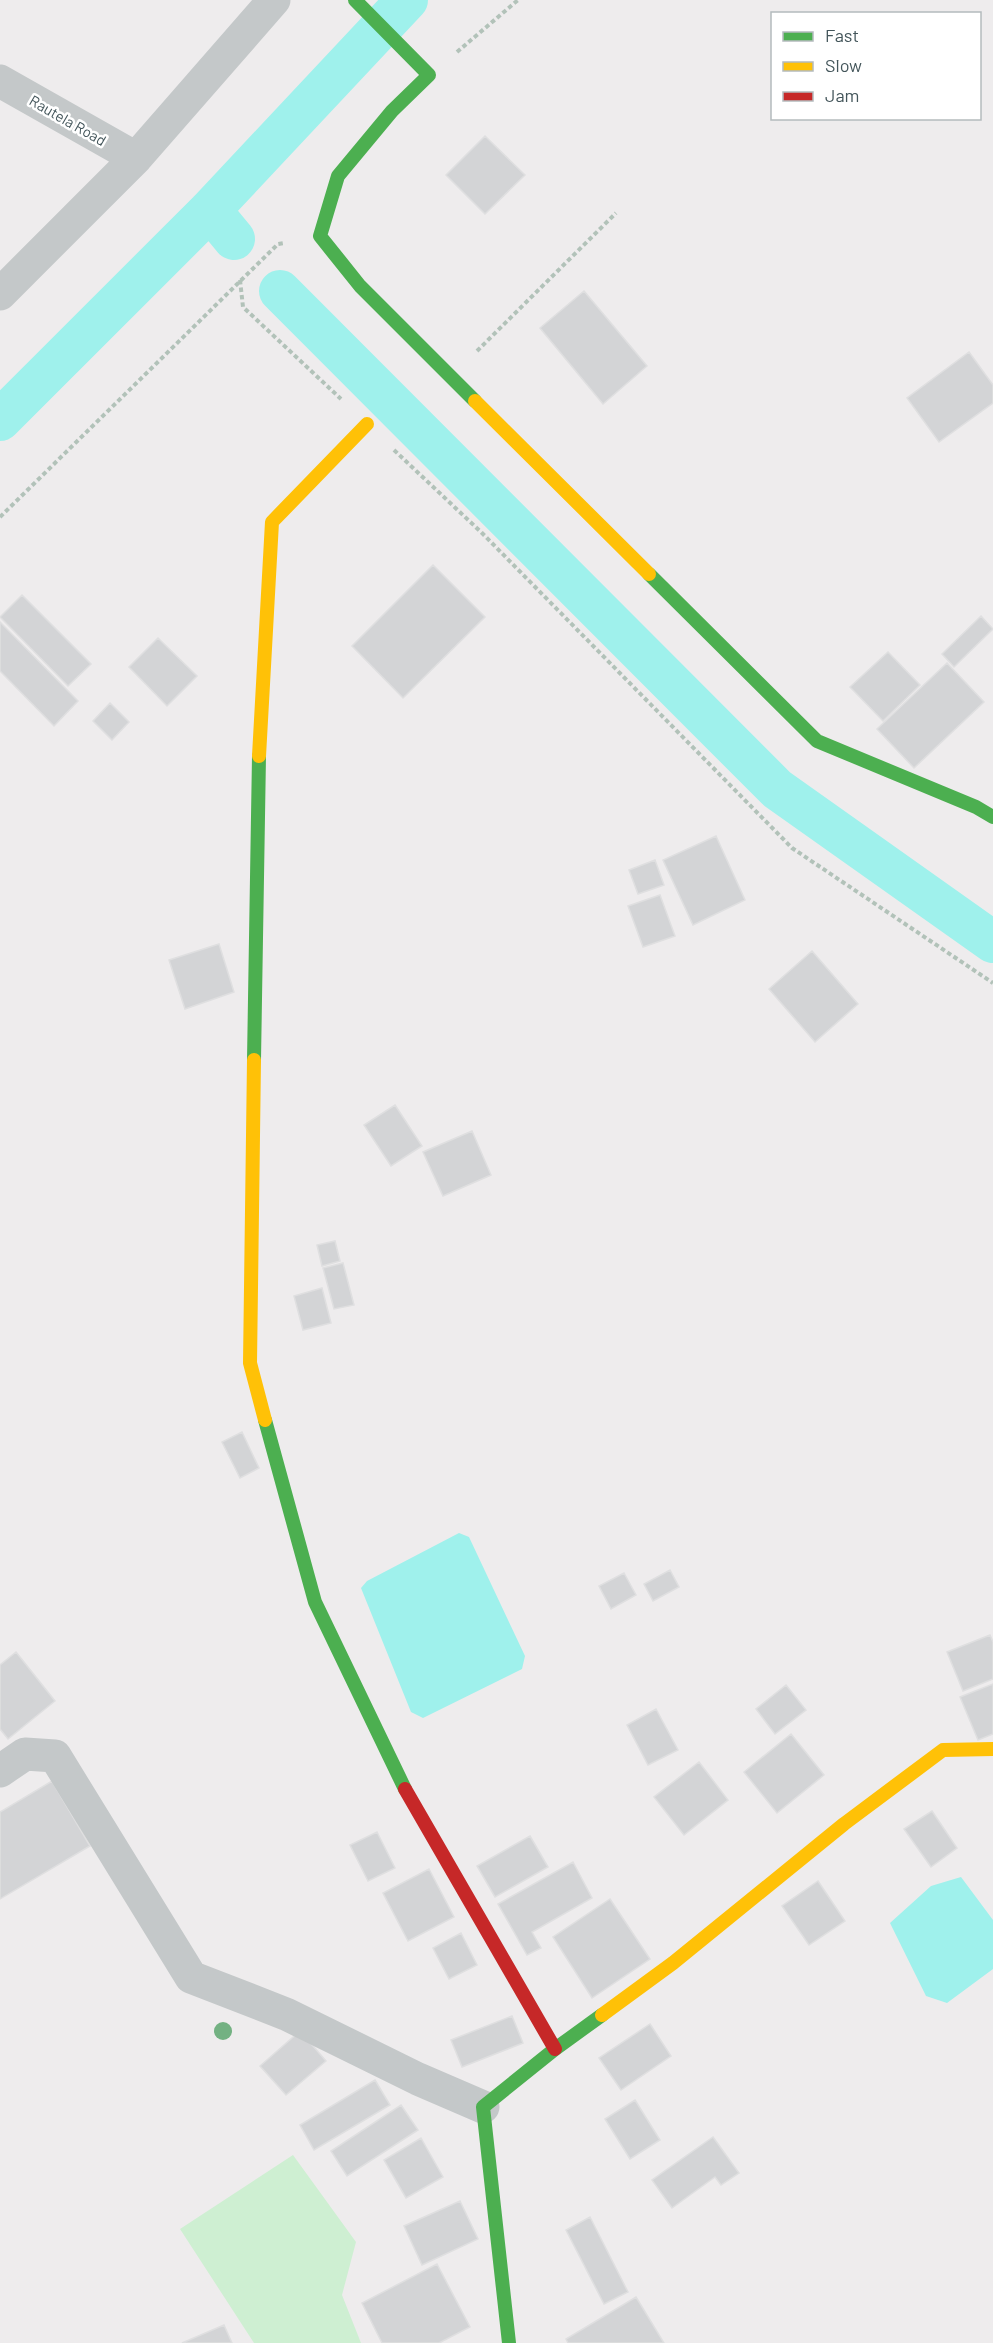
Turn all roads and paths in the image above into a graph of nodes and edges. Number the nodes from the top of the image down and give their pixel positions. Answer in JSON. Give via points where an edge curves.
{"nodes":[{"id":1,"x":274,"y":0,"type":"edge"},
{"id":2,"x":355,"y":0,"type":"edge"},
{"id":3,"x":518,"y":0,"type":"edge"},
{"id":4,"x":429,"y":75,"type":"junction"},
{"id":5,"x":0,"y":81,"type":"edge"},
{"id":6,"x":136,"y":158,"type":"junction"},
{"id":7,"x":616,"y":213,"type":"dead end"},
{"id":8,"x":320,"y":236,"type":"junction"},
{"id":9,"x":240,"y":280,"type":"junction"},
{"id":10,"x":0,"y":294,"type":"edge"},
{"id":11,"x":451,"y":377,"type":"junction"},
{"id":12,"x":367,"y":424,"type":"junction"},
{"id":13,"x":0,"y":517,"type":"edge"},
{"id":14,"x":993,"y":818,"type":"edge"},
{"id":15,"x":993,"y":983,"type":"edge"},
{"id":16,"x":993,"y":1749,"type":"edge"},
{"id":17,"x":0,"y":1771,"type":"edge"},
{"id":18,"x":555,"y":2049,"type":"junction"},
{"id":19,"x":483,"y":2107,"type":"junction"},
{"id":20,"x":509,"y":2343,"type":"edge"}],
"edges":[{"from":1,"to":6,"type":"street"},
{"from":2,"to":4,"type":"street"},
{"from":3,"to":4,"type":"path"},
{"from":4,"to":8,"type":"street","via":[[392,111],[338,176]]},
{"from":5,"to":6,"type":"street","name":"Rautela Road"},
{"from":6,"to":10,"type":"street"},
{"from":7,"to":11,"type":"path"},
{"from":8,"to":9,"type":"path","via":[[278,244]]},
{"from":8,"to":11,"type":"street","via":[[360,286]]},
{"from":9,"to":12,"type":"path","via":[[243,307]]},
{"from":9,"to":13,"type":"path"},
{"from":11,"to":14,"type":"street","via":[[817,741],[976,807]]},
{"from":12,"to":15,"type":"path","via":[[482,533],[792,848]]},
{"from":12,"to":18,"type":"street","via":[[272,522],[259,745],[250,1363],[315,1602],[410,1800]]},
{"from":16,"to":18,"type":"street","via":[[943,1750],[844,1824],[673,1963]]},
{"from":17,"to":19,"type":"street","via":[[25,1754],[55,1756],[191,1977],[286,2014]]},
{"from":18,"to":19,"type":"street"},
{"from":19,"to":20,"type":"street"}]}
